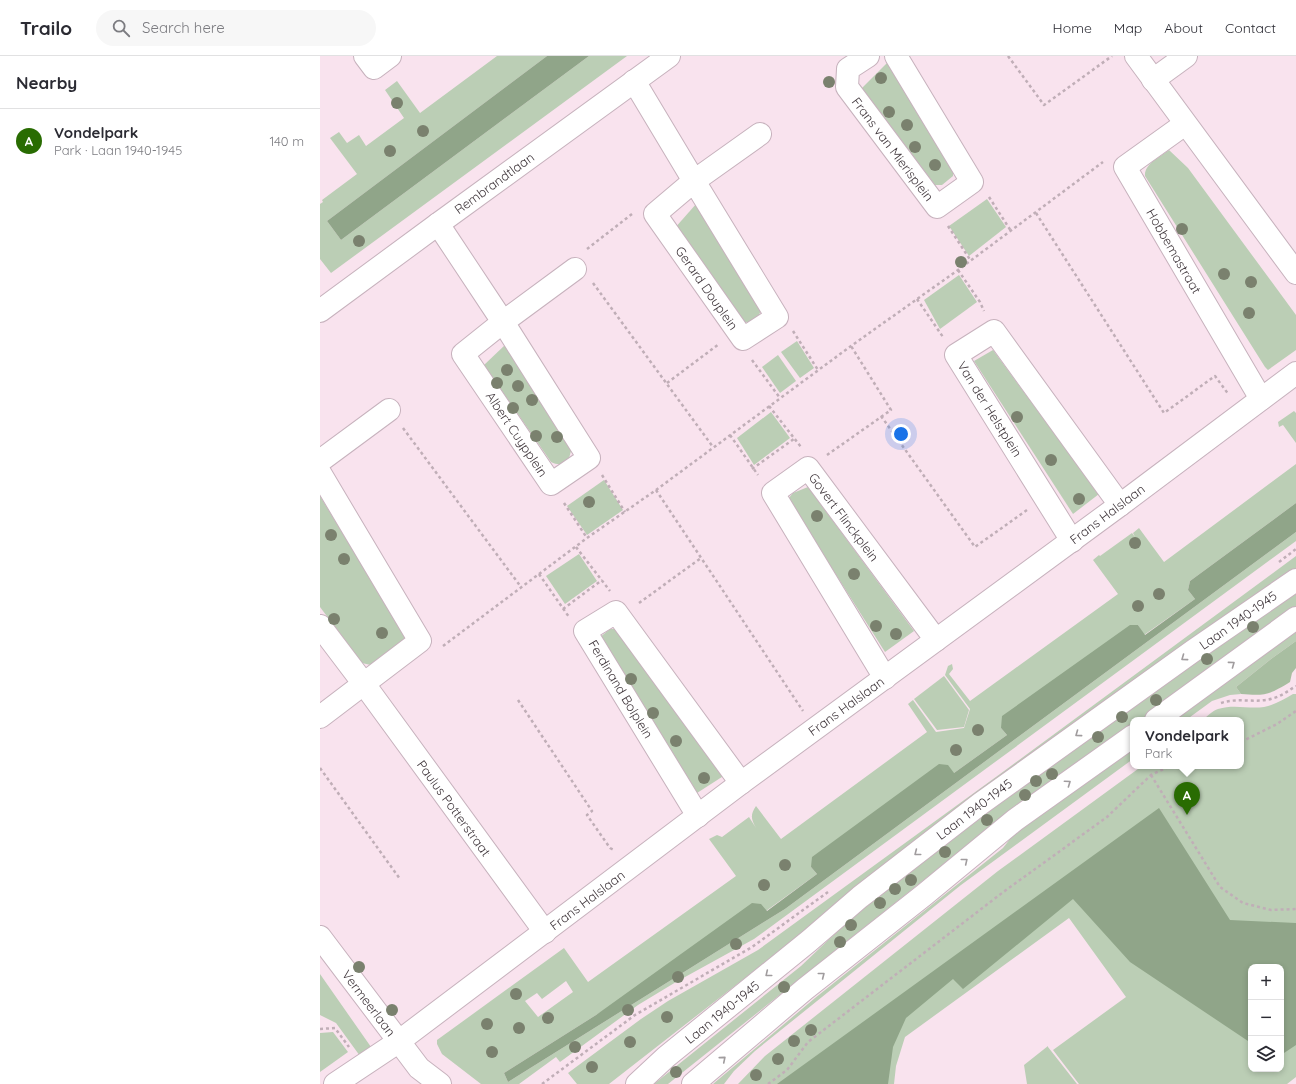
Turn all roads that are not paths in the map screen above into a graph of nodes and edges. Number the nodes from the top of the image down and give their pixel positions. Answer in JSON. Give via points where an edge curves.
{"nodes":[{"id":1,"x":366,"y":56,"type":"edge"},
{"id":2,"x":390,"y":56,"type":"edge"},
{"id":3,"x":669,"y":56,"type":"edge"},
{"id":4,"x":868,"y":56,"type":"edge"},
{"id":5,"x":896,"y":56,"type":"edge"},
{"id":6,"x":1136,"y":56,"type":"edge"},
{"id":7,"x":1186,"y":56,"type":"edge"},
{"id":8,"x":1153,"y":80,"type":"junction"},
{"id":9,"x":634,"y":81,"type":"junction"},
{"id":10,"x":1185,"y":124,"type":"junction"},
{"id":11,"x":760,"y":134,"type":"dead end"},
{"id":12,"x":694,"y":181,"type":"junction"},
{"id":13,"x":438,"y":224,"type":"junction"},
{"id":14,"x":582,"y":266,"type":"road end"},
{"id":15,"x":1296,"y":273,"type":"edge"},
{"id":16,"x":323,"y":304,"type":"edge"},
{"id":17,"x":503,"y":322,"type":"junction"},
{"id":18,"x":1296,"y":373,"type":"edge"},
{"id":19,"x":1261,"y":399,"type":"junction"},
{"id":20,"x":390,"y":410,"type":"road end"},
{"id":21,"x":320,"y":461,"type":"edge"},
{"id":22,"x":320,"y":473,"type":"edge"},
{"id":23,"x":1120,"y":505,"type":"junction"},
{"id":24,"x":1072,"y":541,"type":"junction"},
{"id":25,"x":1296,"y":580,"type":"edge"},
{"id":26,"x":1296,"y":618,"type":"edge"},
{"id":27,"x":320,"y":626,"type":"edge"},
{"id":28,"x":936,"y":640,"type":"junction"},
{"id":29,"x":886,"y":678,"type":"junction"},
{"id":30,"x":364,"y":684,"type":"junction"},
{"id":31,"x":320,"y":717,"type":"edge"},
{"id":32,"x":1160,"y":717,"type":"edge"},
{"id":33,"x":1130,"y":738,"type":"edge"},
{"id":34,"x":741,"y":783,"type":"junction"},
{"id":35,"x":698,"y":816,"type":"junction"},
{"id":36,"x":545,"y":932,"type":"junction"},
{"id":37,"x":320,"y":937,"type":"edge"},
{"id":38,"x":398,"y":1042,"type":"junction"},
{"id":39,"x":666,"y":1057,"type":"junction"},
{"id":40,"x":421,"y":1076,"type":"edge"},
{"id":41,"x":335,"y":1084,"type":"edge"},
{"id":42,"x":440,"y":1084,"type":"edge"},
{"id":43,"x":624,"y":1084,"type":"edge"},
{"id":44,"x":637,"y":1084,"type":"edge"},
{"id":45,"x":693,"y":1084,"type":"edge"}],
"edges":[{"from":1,"to":2,"type":"street","via":[[374,68]]},
{"from":3,"to":9,"type":"street","name":"Rembrandtlaan"},
{"from":4,"to":5,"type":"street","name":"Frans van Mierisplein","via":[[848,69],[847,87],[937,207],[972,182]]},
{"from":6,"to":8,"type":"street"},
{"from":7,"to":8,"type":"street"},
{"from":8,"to":10,"type":"street"},
{"from":9,"to":12,"type":"street"},
{"from":9,"to":13,"type":"street","name":"Rembrandtlaan"},
{"from":10,"to":15,"type":"street"},
{"from":10,"to":19,"type":"street","name":"Hobbemastraat","via":[[1125,167]]},
{"from":11,"to":12,"type":"street"},
{"from":12,"to":12,"type":"street","name":"Gerard Douplein","via":[[655,214],[740,335],[777,317]]},
{"from":13,"to":16,"type":"street","name":"Rembrandtlaan"},
{"from":13,"to":17,"type":"street"},
{"from":14,"to":17,"type":"street","name":"Albert Cuypplein"},
{"from":17,"to":17,"type":"street","name":"Albert Cuypplein","via":[[463,354],[551,484],[589,458]]},
{"from":18,"to":19,"type":"street","name":"Frans Halslaan"},
{"from":19,"to":23,"type":"street","name":"Frans Halslaan"},
{"from":20,"to":21,"type":"street"},
{"from":22,"to":30,"type":"street","via":[[420,641]]},
{"from":23,"to":24,"type":"street","name":"Frans Halslaan"},
{"from":23,"to":24,"type":"street","name":"Van der Helstplein","via":[[994,331],[956,356]]},
{"from":24,"to":28,"type":"street","name":"Frans Halslaan"},
{"from":25,"to":39,"type":"street","name":"Laan 1940-1945","one_way":true,"via":[[980,804],[860,897]]},
{"from":32,"to":26,"type":"street","one_way":true},
{"from":27,"to":30,"type":"street","name":"Paulus Potterstraat"},
{"from":28,"to":29,"type":"street","name":"Frans Halslaan"},
{"from":28,"to":29,"type":"street","name":"Govert Flinckplein","via":[[808,468],[773,493]]},
{"from":29,"to":34,"type":"street","name":"Frans Halslaan"},
{"from":30,"to":31,"type":"street"},
{"from":30,"to":36,"type":"street","name":"Paulus Potterstraat"},
{"from":45,"to":33,"type":"street","one_way":true,"via":[[805,989],[1015,820]]},
{"from":34,"to":35,"type":"street","name":"Frans Halslaan"},
{"from":34,"to":35,"type":"street","name":"Ferdinand Bolplein","via":[[618,614],[585,631]]},
{"from":35,"to":36,"type":"street","name":"Frans Halslaan"},
{"from":36,"to":38,"type":"street","name":"Frans Halslaan"},
{"from":37,"to":38,"type":"street","name":"Vermeerlaan"},
{"from":38,"to":40,"type":"street","name":"Vermeerlaan"},
{"from":38,"to":41,"type":"street","name":"Frans Halslaan"},
{"from":39,"to":43,"type":"street","name":"Laan 1940-1945"},
{"from":39,"to":44,"type":"street","name":"Laan 1940-1945"},
{"from":40,"to":42,"type":"street","name":"Vermeerlaan"}]}
